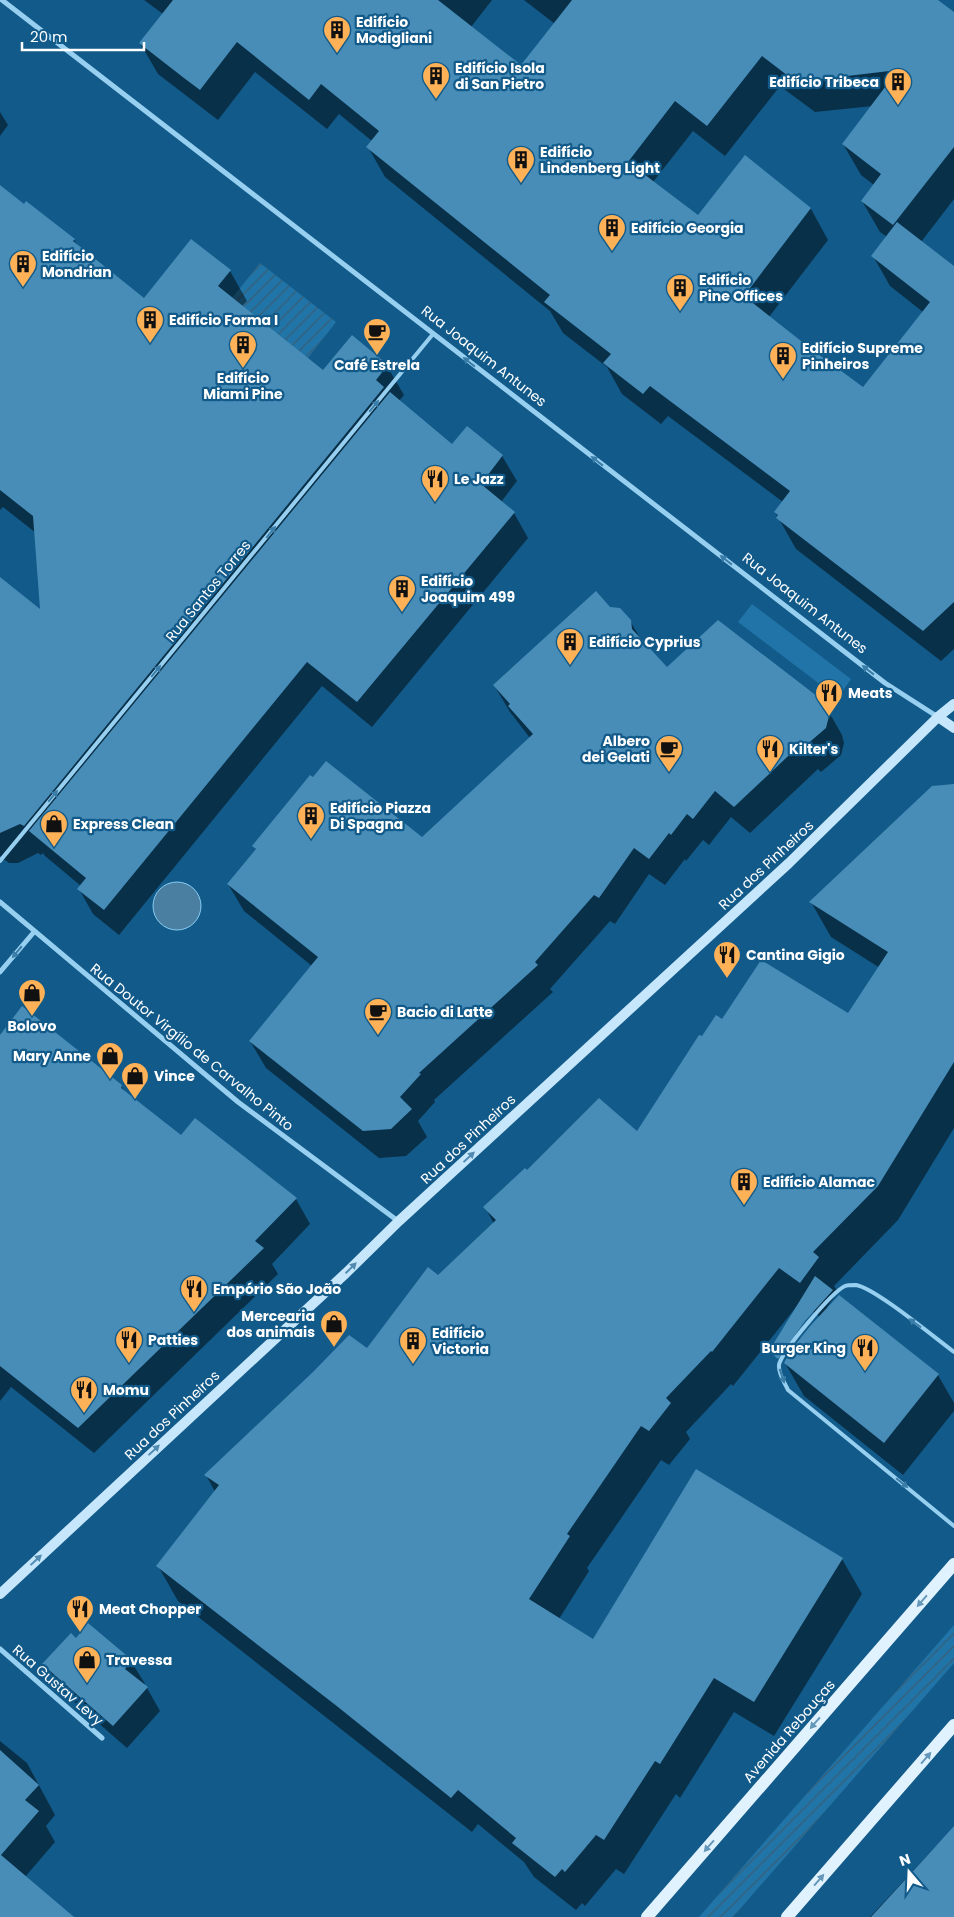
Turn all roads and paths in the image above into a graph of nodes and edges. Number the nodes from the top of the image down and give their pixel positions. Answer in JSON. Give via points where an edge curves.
{"nodes":[{"id":1,"x":2,"y":0,"type":"edge"},
{"id":2,"x":433,"y":334,"type":"junction"},
{"id":3,"x":954,"y":704,"type":"edge"},
{"id":4,"x":938,"y":717,"type":"junction"},
{"id":5,"x":954,"y":728,"type":"edge"},
{"id":6,"x":0,"y":861,"type":"edge"},
{"id":7,"x":0,"y":902,"type":"edge"},
{"id":8,"x":34,"y":932,"type":"junction"},
{"id":9,"x":0,"y":972,"type":"edge"},
{"id":10,"x":399,"y":1221,"type":"junction"},
{"id":11,"x":954,"y":1352,"type":"edge"},
{"id":12,"x":954,"y":1526,"type":"edge"},
{"id":13,"x":954,"y":1564,"type":"edge"},
{"id":14,"x":0,"y":1594,"type":"edge"},
{"id":15,"x":0,"y":1649,"type":"edge"},
{"id":16,"x":954,"y":1725,"type":"edge"},
{"id":17,"x":102,"y":1738,"type":"dead end"},
{"id":18,"x":647,"y":1917,"type":"edge"},
{"id":19,"x":787,"y":1917,"type":"edge"}],
"edges":[{"from":1,"to":2,"type":"street","name":"Rua Joaquim Antunes"},
{"from":4,"to":2,"type":"street","name":"Rua Joaquim Antunes","one_way":true,"via":[[885,683]]},
{"from":6,"to":2,"type":"lane","name":"Rua Santos Torres","one_way":true},
{"from":3,"to":4,"type":"main road","name":"Rua dos Pinheiros"},
{"from":4,"to":5,"type":"main road","name":"Rua Joaquim Antunes"},
{"from":10,"to":4,"type":"main road","name":"Rua dos Pinheiros","one_way":true,"via":[[789,863]]},
{"from":7,"to":8,"type":"street","name":"Rua Doutor Virgílio de Carvalho Pinto"},
{"from":8,"to":9,"type":"street","one_way":true},
{"from":8,"to":10,"type":"street","name":"Rua Doutor Virgílio de Carvalho Pinto","via":[[238,1102]]},
{"from":14,"to":10,"type":"main road","name":"Rua dos Pinheiros","one_way":true},
{"from":11,"to":12,"type":"lane","one_way":true,"via":[[873,1293],[857,1285],[846,1285],[833,1294],[784,1353],[779,1365],[788,1390]]},
{"from":13,"to":18,"type":"main road","name":"Avenida Rebouças","one_way":true},
{"from":15,"to":17,"type":"street","name":"Rua Gustav Levy"},
{"from":19,"to":16,"type":"main road","one_way":true}]}
